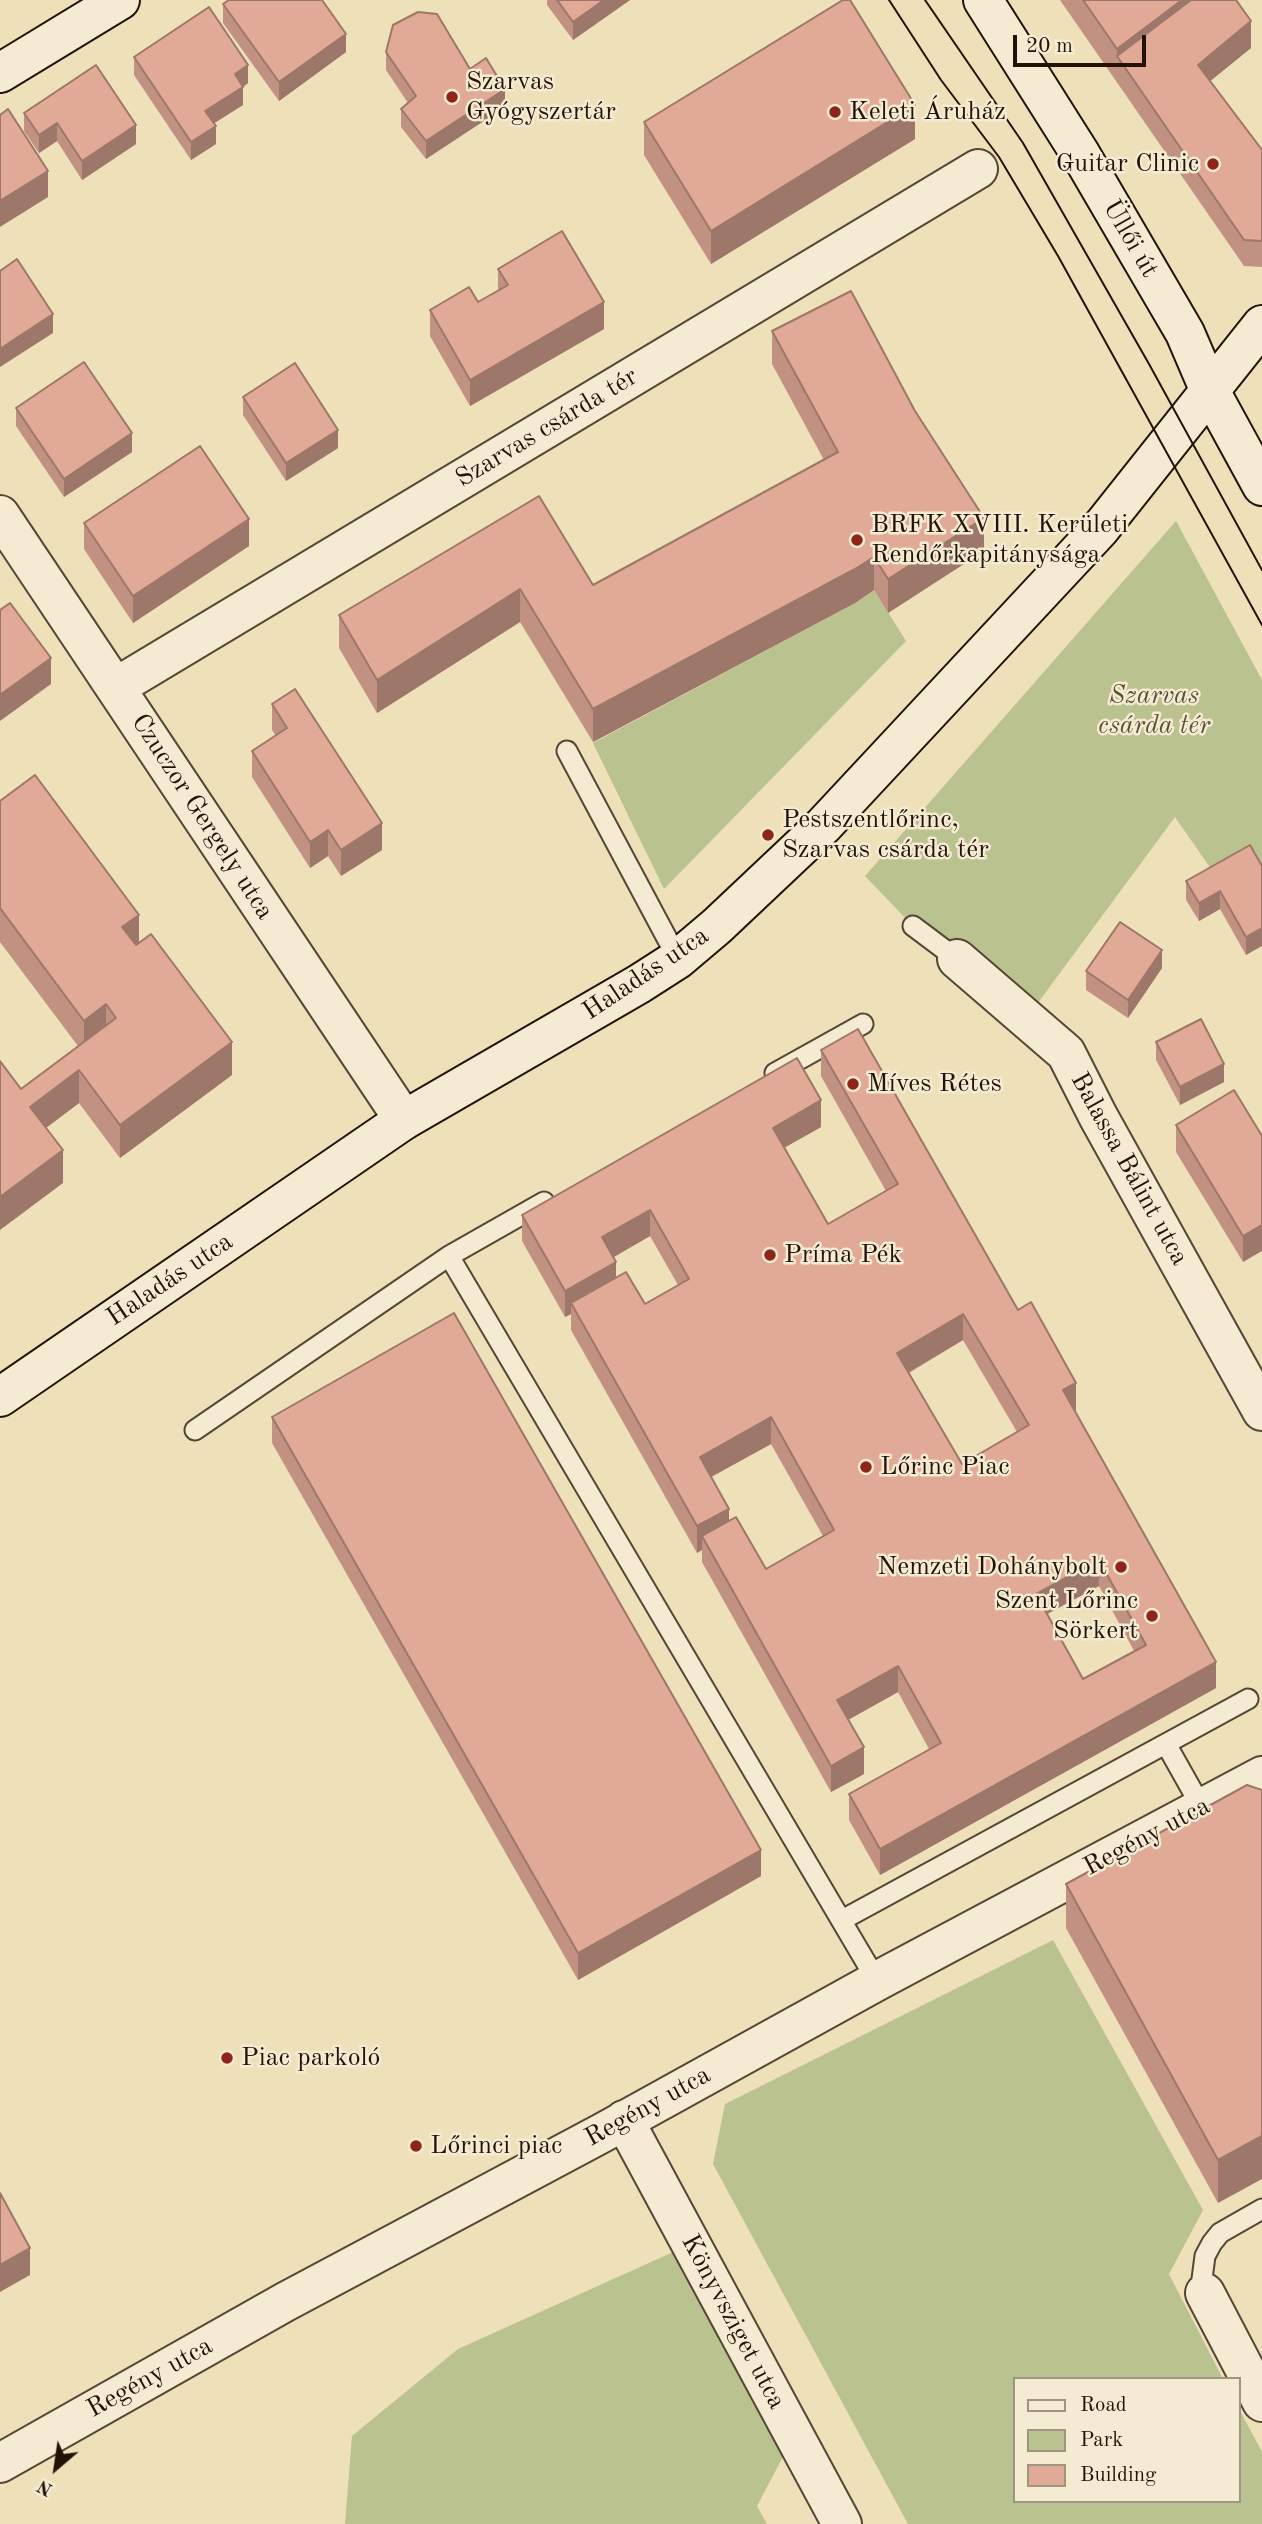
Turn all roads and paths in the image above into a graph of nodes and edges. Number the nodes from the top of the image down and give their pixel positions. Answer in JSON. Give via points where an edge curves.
{"nodes":[{"id":1,"x":120,"y":0,"type":"edge"},
{"id":2,"x":983,"y":0,"type":"edge"},
{"id":3,"x":0,"y":72,"type":"edge"},
{"id":4,"x":978,"y":169,"type":"dead end"},
{"id":5,"x":1262,"y":325,"type":"edge"},
{"id":6,"x":1209,"y":389,"type":"junction"},
{"id":7,"x":1262,"y":486,"type":"edge"},
{"id":8,"x":0,"y":515,"type":"edge"},
{"id":9,"x":117,"y":687,"type":"junction"},
{"id":10,"x":567,"y":751,"type":"dead end"},
{"id":11,"x":913,"y":926,"type":"dead end"},
{"id":12,"x":678,"y":959,"type":"junction"},
{"id":13,"x":957,"y":959,"type":"joint"},
{"id":14,"x":863,"y":1024,"type":"dead end"},
{"id":15,"x":754,"y":1085,"type":"edge"},
{"id":16,"x":404,"y":1120,"type":"junction"},
{"id":17,"x":559,"y":1194,"type":"edge"},
{"id":18,"x":449,"y":1256,"type":"junction"},
{"id":19,"x":0,"y":1397,"type":"edge"},
{"id":20,"x":1262,"y":1411,"type":"edge"},
{"id":21,"x":195,"y":1430,"type":"dead end"},
{"id":22,"x":1248,"y":1699,"type":"dead end"},
{"id":23,"x":1166,"y":1744,"type":"junction"},
{"id":24,"x":1262,"y":1776,"type":"edge"},
{"id":25,"x":1202,"y":1808,"type":"junction"},
{"id":26,"x":842,"y":1920,"type":"junction"},
{"id":27,"x":877,"y":1981,"type":"junction"},
{"id":28,"x":624,"y":2120,"type":"junction"},
{"id":29,"x":1262,"y":2209,"type":"edge"},
{"id":30,"x":1205,"y":2293,"type":"joint"},
{"id":31,"x":1262,"y":2402,"type":"edge"},
{"id":32,"x":0,"y":2463,"type":"edge"},
{"id":33,"x":842,"y":2524,"type":"edge"}],
"edges":[{"from":1,"to":3,"type":"street"},
{"from":2,"to":6,"type":"street","name":"Üllői út","via":[[1178,321]]},
{"from":4,"to":9,"type":"street","name":"Szarvas csárda tér"},
{"from":5,"to":6,"type":"street","name":"Haladás utca"},
{"from":6,"to":7,"type":"street","name":"Üllői út"},
{"from":6,"to":12,"type":"street","name":"Haladás utca","via":[[1100,529],[861,785],[763,884]]},
{"from":8,"to":9,"type":"street","name":"Czuczor Gergely utca"},
{"from":9,"to":16,"type":"street","name":"Czuczor Gergely utca"},
{"from":10,"to":12,"type":"lane"},
{"from":11,"to":13,"type":"lane"},
{"from":12,"to":16,"type":"street","name":"Haladás utca"},
{"from":13,"to":20,"type":"street","name":"Balassa Bálint utca","via":[[1066,1054]]},
{"from":14,"to":15,"type":"lane"},
{"from":16,"to":19,"type":"street","name":"Haladás utca"},
{"from":17,"to":18,"type":"lane"},
{"from":18,"to":21,"type":"lane"},
{"from":18,"to":26,"type":"lane"},
{"from":22,"to":23,"type":"lane"},
{"from":23,"to":25,"type":"lane"},
{"from":23,"to":26,"type":"lane"},
{"from":24,"to":25,"type":"street","name":"Regény utca"},
{"from":25,"to":27,"type":"street","name":"Regény utca"},
{"from":26,"to":27,"type":"lane"},
{"from":27,"to":28,"type":"street","name":"Regény utca"},
{"from":28,"to":32,"type":"street","name":"Regény utca","via":[[285,2302]]},
{"from":28,"to":33,"type":"street","name":"Könyvsziget utca"},
{"from":29,"to":30,"type":"lane","via":[[1220,2233],[1212,2243],[1205,2256]]},
{"from":30,"to":31,"type":"street"}]}
